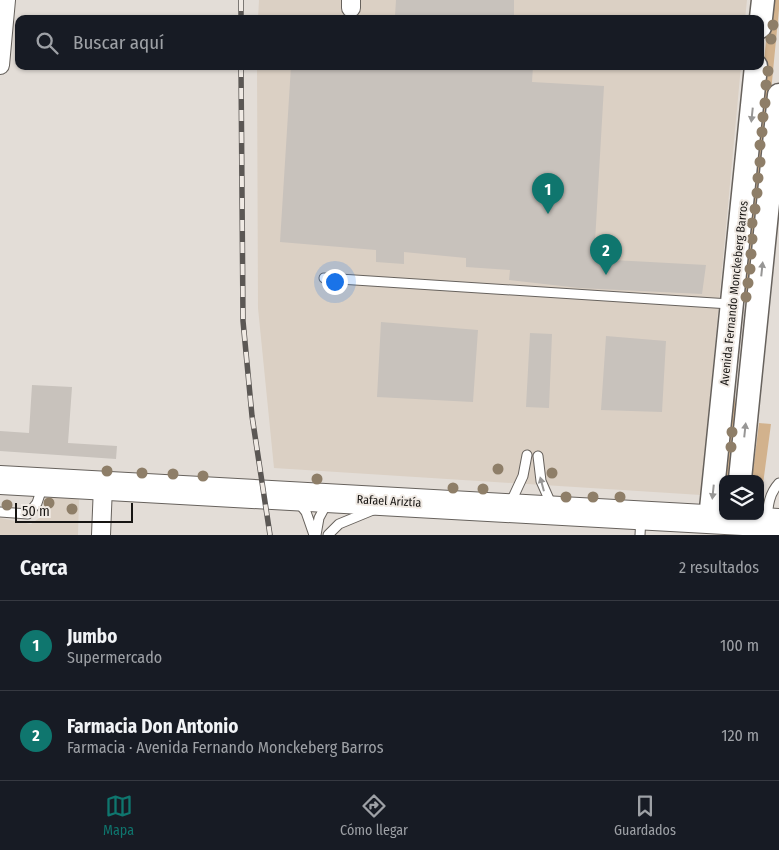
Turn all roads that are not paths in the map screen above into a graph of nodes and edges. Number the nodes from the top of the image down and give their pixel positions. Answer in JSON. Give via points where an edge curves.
{"nodes":[{"id":1,"x":6,"y":0,"type":"edge"},
{"id":2,"x":763,"y":0,"type":"edge"},
{"id":3,"x":761,"y":15,"type":"edge"},
{"id":4,"x":0,"y":64,"type":"edge"},
{"id":5,"x":756,"y":70,"type":"edge"},
{"id":6,"x":779,"y":95,"type":"edge"},
{"id":7,"x":324,"y":278,"type":"dead end"},
{"id":8,"x":733,"y":304,"type":"junction"},
{"id":9,"x":758,"y":311,"type":"junction"},
{"id":10,"x":527,"y":455,"type":"dead end"},
{"id":11,"x":538,"y":456,"type":"dead end"},
{"id":12,"x":728,"y":475,"type":"edge"},
{"id":13,"x":740,"y":475,"type":"edge"},
{"id":14,"x":0,"y":480,"type":"edge"},
{"id":15,"x":44,"y":482,"type":"junction"},
{"id":16,"x":779,"y":483,"type":"edge"},
{"id":17,"x":103,"y":486,"type":"junction"},
{"id":18,"x":294,"y":496,"type":"junction"},
{"id":19,"x":330,"y":498,"type":"junction"},
{"id":20,"x":393,"y":502,"type":"junction"},
{"id":21,"x":508,"y":508,"type":"junction"},
{"id":22,"x":554,"y":510,"type":"junction"},
{"id":23,"x":0,"y":512,"type":"edge"},
{"id":24,"x":719,"y":520,"type":"edge"},
{"id":25,"x":733,"y":520,"type":"edge"},
{"id":26,"x":640,"y":525,"type":"edge"},
{"id":27,"x":768,"y":526,"type":"edge"},
{"id":28,"x":101,"y":535,"type":"edge"},
{"id":29,"x":315,"y":535,"type":"edge"},
{"id":30,"x":328,"y":535,"type":"edge"}],
"edges":[{"from":1,"to":4,"type":"street"},
{"from":2,"to":3,"type":"street"},
{"from":5,"to":8,"type":"street","name":"Avenida Fernando Monckeberg Barros","one_way":true},
{"from":9,"to":6,"type":"street","name":"Avenida Fernando Monckeberg Barros","one_way":true},
{"from":7,"to":8,"type":"lane"},
{"from":8,"to":9,"type":"street"},
{"from":8,"to":12,"type":"street","name":"Avenida Fernando Monckeberg Barros","one_way":true},
{"from":13,"to":9,"type":"street","name":"Avenida Fernando Monckeberg Barros","one_way":true},
{"from":10,"to":21,"type":"lane","via":[[523,476]]},
{"from":22,"to":11,"type":"lane","one_way":true,"via":[[541,481]]},
{"from":14,"to":15,"type":"main road","name":"Rafael Ariztía"},
{"from":15,"to":17,"type":"main road","name":"Rafael Ariztía"},
{"from":15,"to":23,"type":"lane","via":[[31,512],[22,515]]},
{"from":16,"to":27,"type":"lane","via":[[768,500]]},
{"from":17,"to":18,"type":"main road","name":"Rafael Ariztía"},
{"from":17,"to":28,"type":"street"},
{"from":18,"to":19,"type":"main road","name":"Rafael Ariztía"},
{"from":18,"to":29,"type":"lane","via":[[306,512]]},
{"from":19,"to":20,"type":"main road","name":"Rafael Ariztía"},
{"from":19,"to":29,"type":"lane","via":[[319,518]]},
{"from":20,"to":21,"type":"main road","name":"Rafael Ariztía"},
{"from":20,"to":30,"type":"lane","via":[[348,519]]},
{"from":21,"to":22,"type":"main road","name":"Rafael Ariztía"},
{"from":22,"to":26,"type":"main road","name":"Rafael Ariztía"},
{"from":24,"to":26,"type":"main road","name":"Rafael Ariztía"},
{"from":25,"to":27,"type":"main road","name":"Rafael Ariztía"}]}
